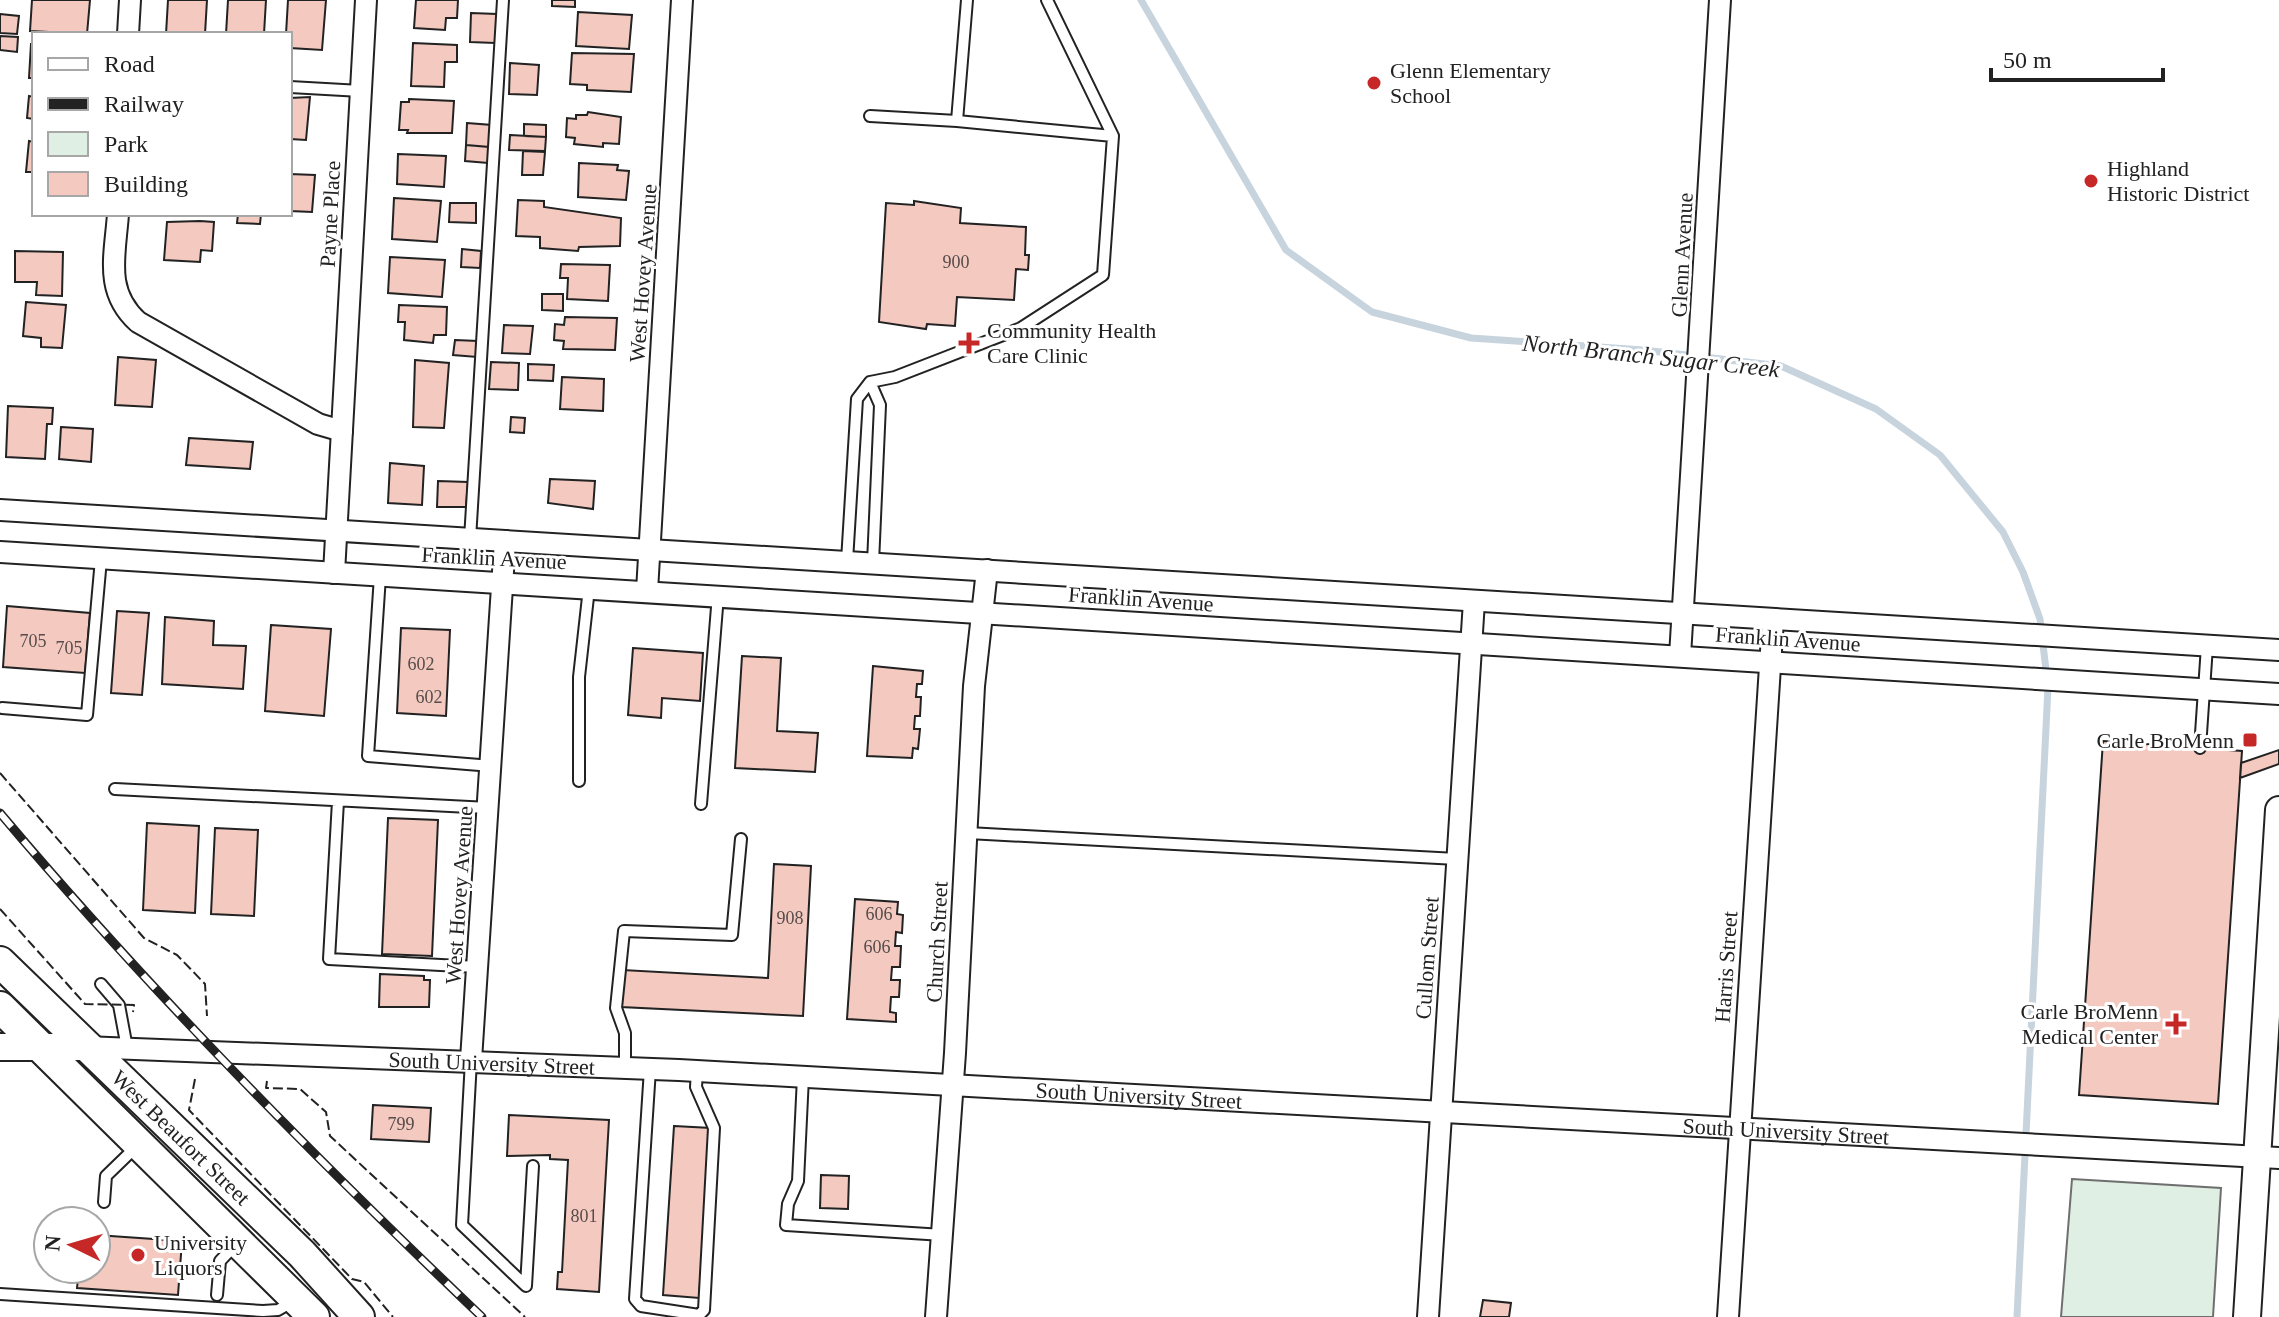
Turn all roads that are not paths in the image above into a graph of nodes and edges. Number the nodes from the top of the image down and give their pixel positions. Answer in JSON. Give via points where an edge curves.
{"nodes":[{"id":1,"x":130,"y":0,"type":"edge"},
{"id":2,"x":366,"y":0,"type":"edge"},
{"id":3,"x":503,"y":0,"type":"edge"},
{"id":4,"x":682,"y":0,"type":"edge"},
{"id":5,"x":967,"y":0,"type":"edge"},
{"id":6,"x":1047,"y":0,"type":"edge"},
{"id":7,"x":1720,"y":0,"type":"edge"},
{"id":8,"x":128,"y":32,"type":"edge"},
{"id":9,"x":292,"y":87,"type":"edge"},
{"id":10,"x":361,"y":91,"type":"junction"},
{"id":11,"x":870,"y":116,"type":"dead end"},
{"id":12,"x":957,"y":121,"type":"junction"},
{"id":13,"x":1113,"y":136,"type":"junction"},
{"id":14,"x":118,"y":216,"type":"edge"},
{"id":15,"x":870,"y":382,"type":"junction"},
{"id":16,"x":342,"y":431,"type":"junction"},
{"id":17,"x":0,"y":510,"type":"edge"},
{"id":18,"x":336,"y":531,"type":"junction"},
{"id":19,"x":470,"y":539,"type":"junction"},
{"id":20,"x":505,"y":541,"type":"junction"},
{"id":21,"x":649,"y":549,"type":"junction"},
{"id":22,"x":0,"y":552,"type":"edge"},
{"id":23,"x":101,"y":559,"type":"junction"},
{"id":24,"x":847,"y":561,"type":"junction"},
{"id":25,"x":873,"y":563,"type":"junction"},
{"id":26,"x":987,"y":570,"type":"junction"},
{"id":27,"x":334,"y":573,"type":"junction"},
{"id":28,"x":380,"y":576,"type":"junction"},
{"id":29,"x":504,"y":584,"type":"junction"},
{"id":30,"x":589,"y":588,"type":"junction"},
{"id":31,"x":647,"y":591,"type":"junction"},
{"id":32,"x":718,"y":595,"type":"junction"},
{"id":33,"x":1474,"y":601,"type":"junction"},
{"id":34,"x":980,"y":613,"type":"junction"},
{"id":35,"x":1684,"y":614,"type":"junction"},
{"id":36,"x":1773,"y":620,"type":"junction"},
{"id":37,"x":1471,"y":644,"type":"junction"},
{"id":38,"x":2207,"y":646,"type":"junction"},
{"id":39,"x":2279,"y":650,"type":"edge"},
{"id":40,"x":1680,"y":656,"type":"junction"},
{"id":41,"x":1769,"y":663,"type":"junction"},
{"id":42,"x":2205,"y":689,"type":"junction"},
{"id":43,"x":2279,"y":694,"type":"edge"},
{"id":44,"x":2,"y":708,"type":"dead end"},
{"id":45,"x":2200,"y":748,"type":"dead end"},
{"id":46,"x":492,"y":766,"type":"junction"},
{"id":47,"x":579,"y":781,"type":"dead end"},
{"id":48,"x":115,"y":789,"type":"dead end"},
{"id":49,"x":338,"y":801,"type":"junction"},
{"id":50,"x":701,"y":804,"type":"dead end"},
{"id":51,"x":489,"y":808,"type":"junction"},
{"id":52,"x":2279,"y":826,"type":"edge"},
{"id":53,"x":968,"y":833,"type":"junction"},
{"id":54,"x":741,"y":839,"type":"dead end"},
{"id":55,"x":1457,"y":859,"type":"junction"},
{"id":56,"x":0,"y":962,"type":"edge"},
{"id":57,"x":478,"y":967,"type":"junction"},
{"id":58,"x":101,"y":984,"type":"dead end"},
{"id":59,"x":0,"y":1007,"type":"edge"},
{"id":60,"x":2272,"y":1035,"type":"edge"},
{"id":61,"x":37,"y":1045,"type":"junction"},
{"id":62,"x":0,"y":1047,"type":"edge"},
{"id":63,"x":84,"y":1047,"type":"junction"},
{"id":64,"x":127,"y":1048,"type":"junction"},
{"id":65,"x":471,"y":1060,"type":"junction"},
{"id":66,"x":625,"y":1067,"type":"junction"},
{"id":67,"x":650,"y":1069,"type":"junction"},
{"id":68,"x":697,"y":1071,"type":"junction"},
{"id":69,"x":803,"y":1077,"type":"junction"},
{"id":70,"x":953,"y":1086,"type":"junction"},
{"id":71,"x":1441,"y":1111,"type":"junction"},
{"id":72,"x":1740,"y":1127,"type":"junction"},
{"id":73,"x":138,"y":1144,"type":"junction"},
{"id":74,"x":2268,"y":1157,"type":"edge"},
{"id":75,"x":533,"y":1166,"type":"dead end"},
{"id":76,"x":104,"y":1202,"type":"dead end"},
{"id":77,"x":943,"y":1235,"type":"junction"},
{"id":78,"x":239,"y":1241,"type":"junction"},
{"id":79,"x":0,"y":1294,"type":"edge"},
{"id":80,"x":217,"y":1295,"type":"dead end"},
{"id":81,"x":306,"y":1308,"type":"edge"},
{"id":82,"x":359,"y":1317,"type":"edge"},
{"id":83,"x":936,"y":1317,"type":"edge"},
{"id":84,"x":1428,"y":1317,"type":"edge"},
{"id":85,"x":1728,"y":1317,"type":"edge"},
{"id":86,"x":2247,"y":1317,"type":"edge"}],
"edges":[{"from":1,"to":8,"type":"street"},
{"from":2,"to":10,"type":"street","name":"Payne Place"},
{"from":3,"to":19,"type":"lane"},
{"from":4,"to":21,"type":"street","name":"West Hovey Avenue"},
{"from":5,"to":12,"type":"lane"},
{"from":6,"to":13,"type":"lane"},
{"from":7,"to":35,"type":"street","name":"Glenn Avenue"},
{"from":9,"to":10,"type":"lane"},
{"from":10,"to":16,"type":"street","name":"Payne Place"},
{"from":11,"to":12,"type":"lane"},
{"from":12,"to":13,"type":"lane"},
{"from":13,"to":15,"type":"lane","via":[[1103,275],[1021,328]]},
{"from":14,"to":16,"type":"street","via":[[114,278],[121,307],[138,322],[318,424]]},
{"from":15,"to":24,"type":"lane","via":[[857,399]]},
{"from":15,"to":25,"type":"lane","via":[[880,405]]},
{"from":16,"to":18,"type":"street","name":"Payne Place"},
{"from":17,"to":18,"type":"street","name":"Franklin Avenue"},
{"from":18,"to":19,"type":"street","name":"Franklin Avenue"},
{"from":18,"to":27,"type":"street","name":"Payne Place"},
{"from":19,"to":20,"type":"street","name":"Franklin Avenue"},
{"from":20,"to":21,"type":"street","name":"Franklin Avenue"},
{"from":20,"to":29,"type":"street","name":"West Hovey Avenue"},
{"from":21,"to":24,"type":"street","name":"Franklin Avenue"},
{"from":21,"to":31,"type":"street","name":"West Hovey Avenue"},
{"from":22,"to":23,"type":"street","name":"Franklin Avenue"},
{"from":23,"to":27,"type":"street","name":"Franklin Avenue"},
{"from":23,"to":44,"type":"lane","via":[[87,715]]},
{"from":24,"to":25,"type":"street","name":"Franklin Avenue"},
{"from":25,"to":26,"type":"street","name":"Franklin Avenue"},
{"from":26,"to":33,"type":"street","name":"Franklin Avenue"},
{"from":26,"to":34,"type":"street","name":"Church Street"},
{"from":27,"to":28,"type":"street","name":"Franklin Avenue"},
{"from":28,"to":29,"type":"street","name":"Franklin Avenue"},
{"from":28,"to":46,"type":"lane","via":[[368,756]]},
{"from":29,"to":30,"type":"street","name":"Franklin Avenue"},
{"from":29,"to":46,"type":"street","name":"West Hovey Avenue"},
{"from":30,"to":31,"type":"street","name":"Franklin Avenue"},
{"from":30,"to":47,"type":"lane","via":[[579,677]]},
{"from":31,"to":32,"type":"street","name":"Franklin Avenue"},
{"from":32,"to":34,"type":"street","name":"Franklin Avenue"},
{"from":32,"to":50,"type":"lane"},
{"from":33,"to":35,"type":"street","name":"Franklin Avenue"},
{"from":33,"to":37,"type":"street","name":"Cullom Street"},
{"from":34,"to":37,"type":"street","name":"Franklin Avenue"},
{"from":34,"to":53,"type":"street","name":"Church Street"},
{"from":35,"to":36,"type":"street","name":"Franklin Avenue"},
{"from":35,"to":40,"type":"street","name":"Glenn Avenue"},
{"from":36,"to":38,"type":"street","name":"Franklin Avenue"},
{"from":36,"to":41,"type":"street","name":"Harris Street"},
{"from":37,"to":40,"type":"street","name":"Franklin Avenue"},
{"from":37,"to":55,"type":"street","name":"Cullom Street"},
{"from":38,"to":39,"type":"street","name":"Franklin Avenue"},
{"from":38,"to":42,"type":"lane"},
{"from":40,"to":41,"type":"street","name":"Franklin Avenue"},
{"from":41,"to":42,"type":"street","name":"Franklin Avenue"},
{"from":41,"to":72,"type":"street","name":"Harris Street"},
{"from":42,"to":43,"type":"street","name":"Franklin Avenue"},
{"from":42,"to":45,"type":"lane"},
{"from":46,"to":51,"type":"street","name":"West Hovey Avenue"},
{"from":48,"to":49,"type":"lane"},
{"from":49,"to":51,"type":"lane"},
{"from":49,"to":57,"type":"lane","via":[[329,959]]},
{"from":51,"to":57,"type":"street","name":"West Hovey Avenue"},
{"from":52,"to":60,"type":"street"},
{"from":53,"to":55,"type":"lane"},
{"from":53,"to":70,"type":"street","name":"Church Street"},
{"from":54,"to":66,"type":"lane","via":[[732,935],[624,931],[616,1008],[625,1033]]},
{"from":55,"to":71,"type":"street","name":"Cullom Street"},
{"from":56,"to":63,"type":"main road","name":"West Beaufort Street"},
{"from":57,"to":65,"type":"street","name":"West Hovey Avenue"},
{"from":58,"to":64,"type":"lane","via":[[119,1005]]},
{"from":59,"to":61,"type":"main road","name":"West Beaufort Street"},
{"from":60,"to":74,"type":"street"},
{"from":61,"to":62,"type":"street","name":"South University Street"},
{"from":61,"to":63,"type":"street","name":"South University Street"},
{"from":61,"to":73,"type":"main road","name":"West Beaufort Street"},
{"from":63,"to":64,"type":"street","name":"South University Street"},
{"from":63,"to":82,"type":"main road","name":"West Beaufort Street","via":[[302,1254]]},
{"from":64,"to":65,"type":"street","name":"South University Street"},
{"from":65,"to":66,"type":"street","name":"South University Street"},
{"from":65,"to":75,"type":"lane","via":[[462,1225],[526,1286]]},
{"from":66,"to":67,"type":"street","name":"South University Street"},
{"from":67,"to":68,"type":"street","name":"South University Street"},
{"from":67,"to":68,"type":"lane","via":[[635,1299],[641,1306],[699,1315],[704,1310],[714,1128],[696,1087]]},
{"from":68,"to":69,"type":"street","name":"South University Street"},
{"from":69,"to":70,"type":"street","name":"South University Street"},
{"from":69,"to":77,"type":"lane","via":[[798,1181],[786,1225]]},
{"from":70,"to":71,"type":"street","name":"South University Street"},
{"from":70,"to":77,"type":"street","name":"Church Street"},
{"from":71,"to":72,"type":"street","name":"South University Street"},
{"from":71,"to":84,"type":"street","name":"Cullom Street"},
{"from":72,"to":74,"type":"street","name":"South University Street"},
{"from":72,"to":85,"type":"street","name":"Harris Street"},
{"from":73,"to":76,"type":"lane","via":[[106,1176]]},
{"from":73,"to":78,"type":"main road","name":"West Beaufort Street"},
{"from":74,"to":86,"type":"street"},
{"from":77,"to":83,"type":"street","name":"Church Street"},
{"from":78,"to":80,"type":"lane","via":[[220,1261]]},
{"from":78,"to":81,"type":"main road","name":"West Beaufort Street"},
{"from":79,"to":81,"type":"lane","via":[[263,1311]]}]}
